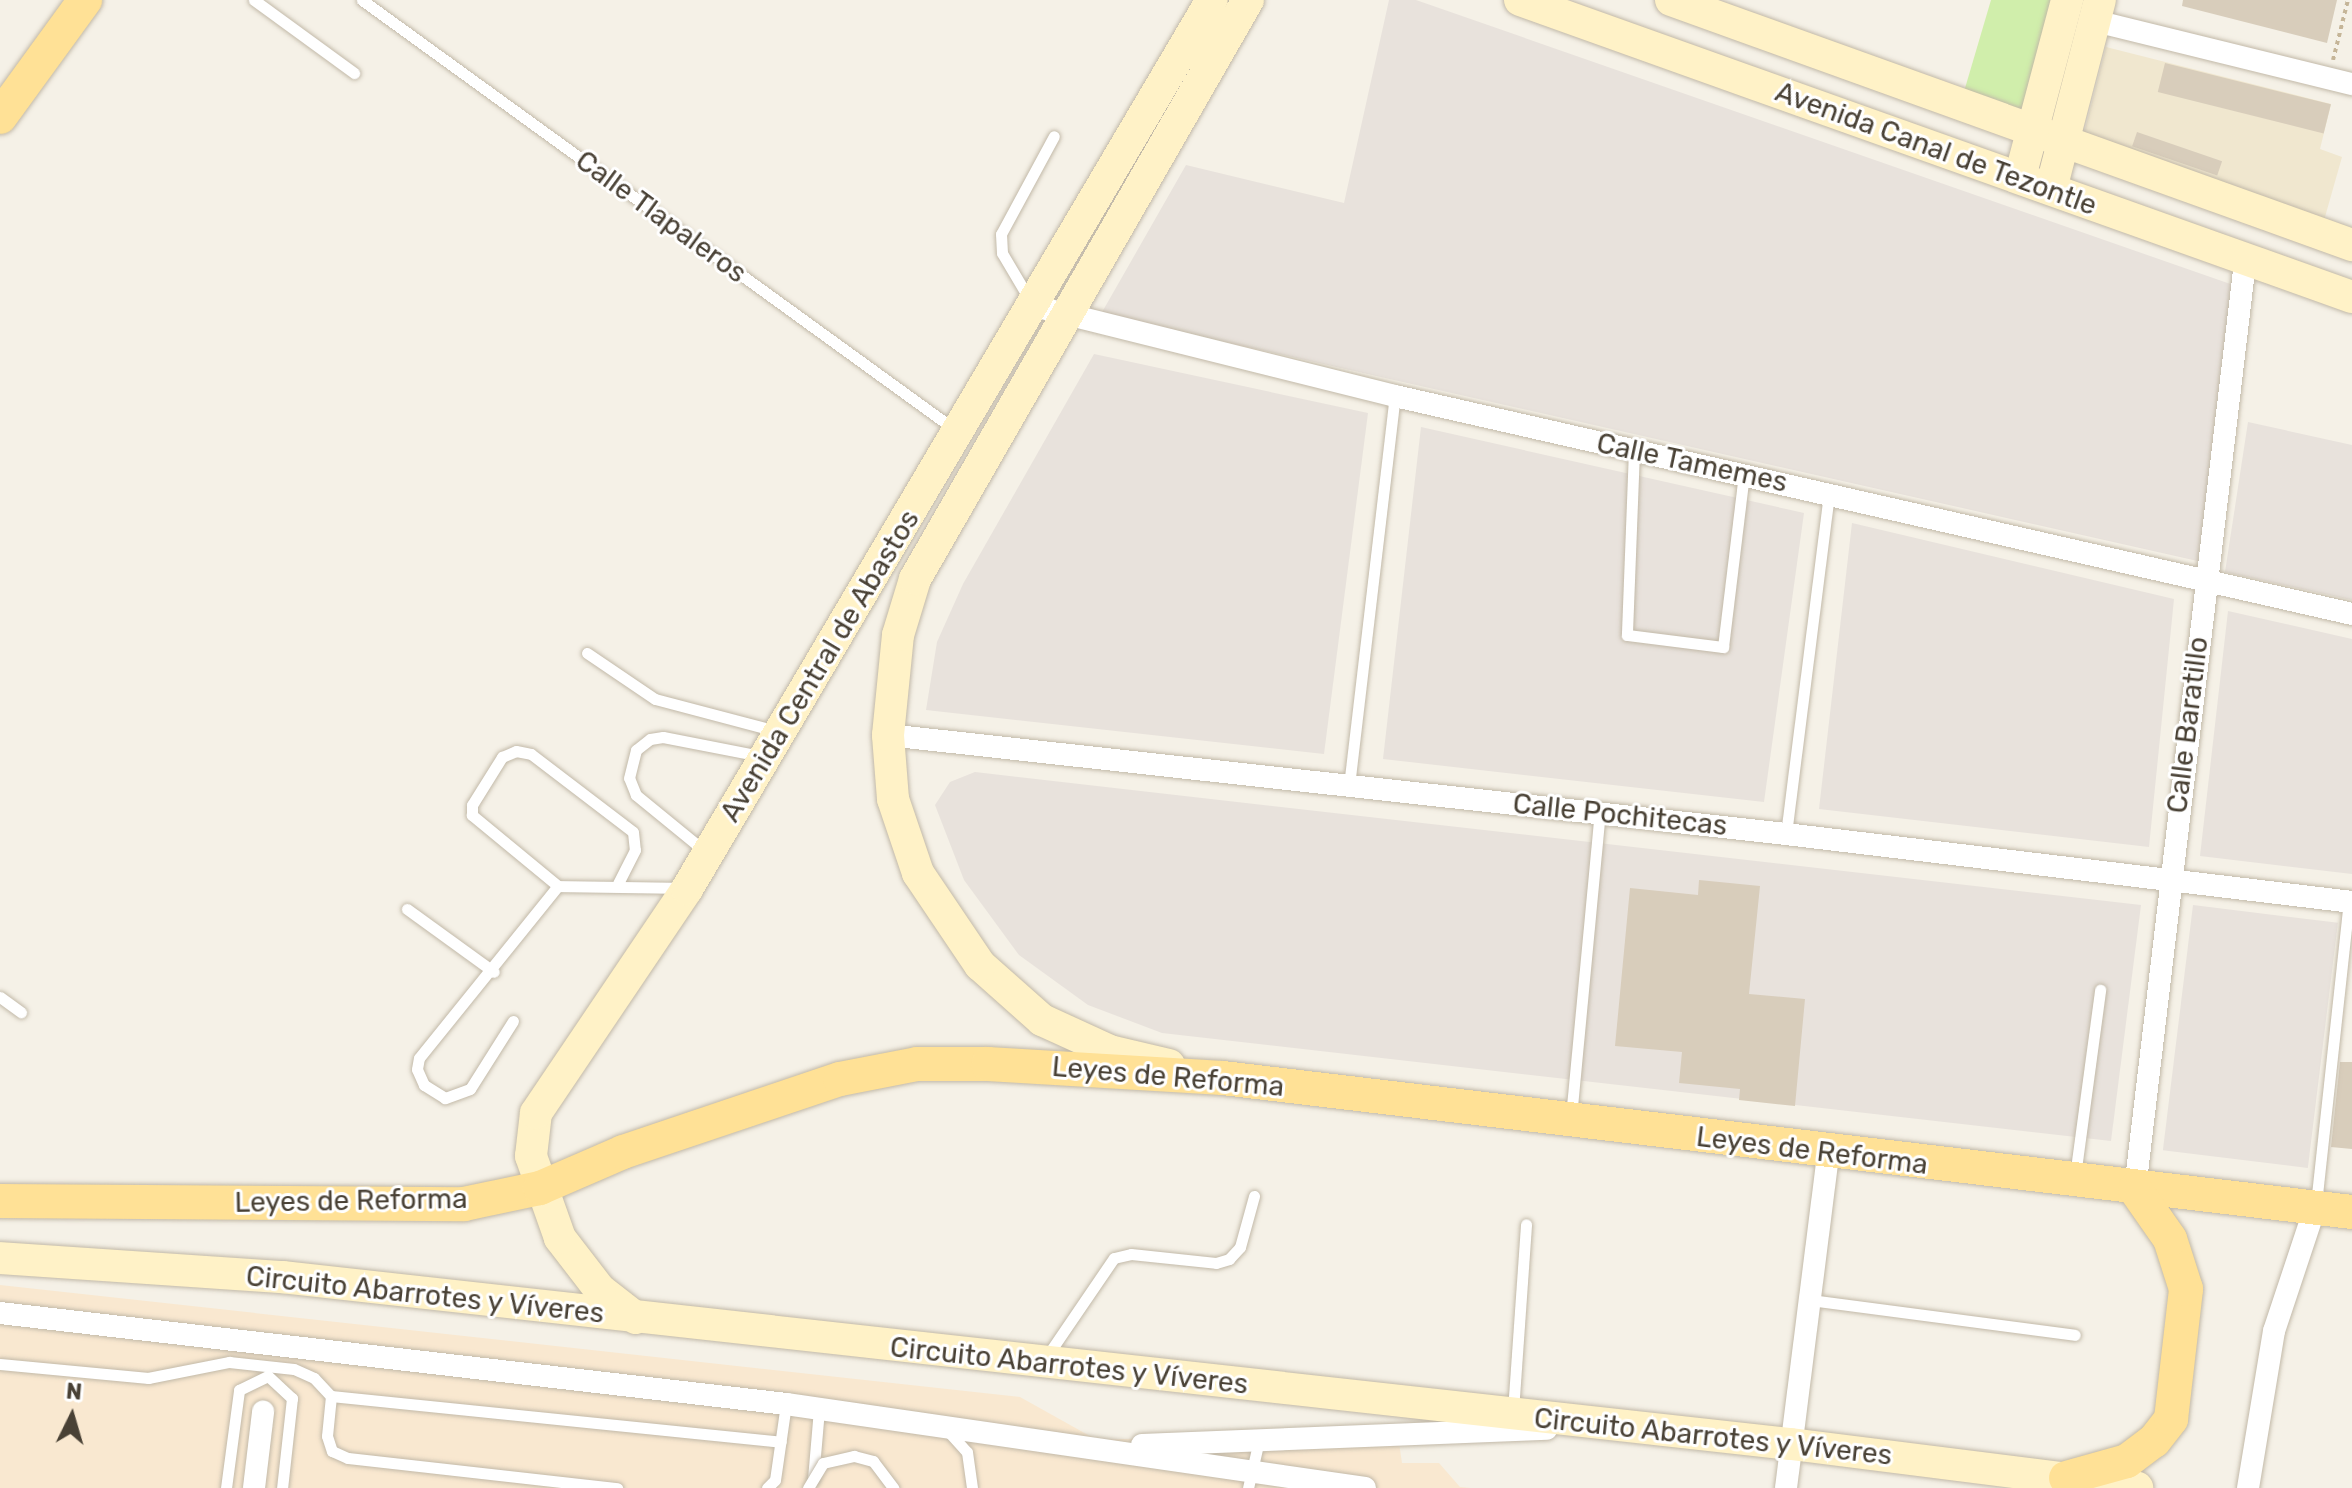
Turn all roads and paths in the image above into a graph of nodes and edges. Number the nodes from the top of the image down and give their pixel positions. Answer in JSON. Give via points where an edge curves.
{"nodes":[{"id":1,"x":85,"y":0,"type":"edge"},
{"id":2,"x":254,"y":0,"type":"edge"},
{"id":3,"x":362,"y":0,"type":"edge"},
{"id":4,"x":1212,"y":0,"type":"edge"},
{"id":5,"x":1248,"y":0,"type":"edge"},
{"id":6,"x":1520,"y":0,"type":"edge"},
{"id":7,"x":1671,"y":0,"type":"edge"},
{"id":8,"x":2067,"y":0,"type":"edge"},
{"id":9,"x":2348,"y":0,"type":"edge"},
{"id":10,"x":2098,"y":11,"type":"edge"},
{"id":11,"x":354,"y":73,"type":"dead end"},
{"id":12,"x":2329,"y":78,"type":"junction"},
{"id":13,"x":2352,"y":84,"type":"edge"},
{"id":14,"x":0,"y":117,"type":"edge"},
{"id":15,"x":2034,"y":132,"type":"junction"},
{"id":16,"x":1054,"y":136,"type":"dead end"},
{"id":17,"x":2065,"y":143,"type":"junction"},
{"id":18,"x":2105,"y":158,"type":"junction"},
{"id":19,"x":2020,"y":177,"type":"junction"},
{"id":20,"x":2051,"y":189,"type":"junction"},
{"id":21,"x":2081,"y":201,"type":"junction"},
{"id":22,"x":2352,"y":245,"type":"edge"},
{"id":23,"x":2245,"y":262,"type":"junction"},
{"id":24,"x":2352,"y":297,"type":"edge"},
{"id":25,"x":1034,"y":306,"type":"junction"},
{"id":26,"x":1066,"y":317,"type":"junction"},
{"id":27,"x":1395,"y":396,"type":"junction"},
{"id":28,"x":960,"y":433,"type":"junction"},
{"id":29,"x":1634,"y":450,"type":"junction"},
{"id":30,"x":1744,"y":473,"type":"junction"},
{"id":31,"x":1829,"y":493,"type":"junction"},
{"id":32,"x":2206,"y":581,"type":"junction"},
{"id":33,"x":2352,"y":614,"type":"edge"},
{"id":34,"x":587,"y":653,"type":"dead end"},
{"id":35,"x":888,"y":735,"type":"junction"},
{"id":36,"x":773,"y":745,"type":"junction"},
{"id":37,"x":1349,"y":786,"type":"junction"},
{"id":38,"x":1600,"y":813,"type":"junction"},
{"id":39,"x":1786,"y":834,"type":"junction"},
{"id":40,"x":707,"y":854,"type":"junction"},
{"id":41,"x":2169,"y":882,"type":"junction"},
{"id":42,"x":618,"y":883,"type":"junction"},
{"id":43,"x":558,"y":886,"type":"junction"},
{"id":44,"x":687,"y":889,"type":"junction"},
{"id":45,"x":2351,"y":902,"type":"edge"},
{"id":46,"x":407,"y":909,"type":"dead end"},
{"id":47,"x":494,"y":972,"type":"junction"},
{"id":48,"x":2100,"y":990,"type":"dead end"},
{"id":49,"x":0,"y":997,"type":"edge"},
{"id":50,"x":21,"y":1012,"type":"dead end"},
{"id":51,"x":513,"y":1021,"type":"dead end"},
{"id":52,"x":1223,"y":1078,"type":"junction"},
{"id":53,"x":1571,"y":1121,"type":"junction"},
{"id":54,"x":1828,"y":1154,"type":"junction"},
{"id":55,"x":2075,"y":1182,"type":"junction"},
{"id":56,"x":540,"y":1188,"type":"junction"},
{"id":57,"x":2135,"y":1189,"type":"junction"},
{"id":58,"x":1254,"y":1196,"type":"dead end"},
{"id":59,"x":0,"y":1201,"type":"edge"},
{"id":60,"x":2315,"y":1208,"type":"junction"},
{"id":61,"x":2352,"y":1212,"type":"edge"},
{"id":62,"x":1526,"y":1224,"type":"dead end"},
{"id":63,"x":0,"y":1258,"type":"edge"},
{"id":64,"x":1810,"y":1300,"type":"junction"},
{"id":65,"x":0,"y":1313,"type":"edge"},
{"id":66,"x":636,"y":1319,"type":"junction"},
{"id":67,"x":2075,"y":1335,"type":"dead end"},
{"id":68,"x":1043,"y":1362,"type":"junction"},
{"id":69,"x":0,"y":1364,"type":"edge"},
{"id":70,"x":331,"y":1396,"type":"junction"},
{"id":71,"x":786,"y":1404,"type":"junction"},
{"id":72,"x":819,"y":1409,"type":"junction"},
{"id":73,"x":263,"y":1412,"type":"dead end"},
{"id":74,"x":1513,"y":1414,"type":"junction"},
{"id":75,"x":942,"y":1425,"type":"junction"},
{"id":76,"x":1617,"y":1426,"type":"junction"},
{"id":77,"x":1259,"y":1440,"type":"junction"},
{"id":78,"x":781,"y":1442,"type":"junction"},
{"id":79,"x":1791,"y":1444,"type":"junction"},
{"id":80,"x":1097,"y":1447,"type":"junction"},
{"id":81,"x":2066,"y":1478,"type":"junction"},
{"id":82,"x":1249,"y":1481,"type":"edge"},
{"id":83,"x":226,"y":1488,"type":"edge"},
{"id":84,"x":254,"y":1488,"type":"edge"},
{"id":85,"x":282,"y":1488,"type":"edge"},
{"id":86,"x":617,"y":1488,"type":"edge"},
{"id":87,"x":767,"y":1488,"type":"edge"},
{"id":88,"x":810,"y":1488,"type":"edge"},
{"id":89,"x":893,"y":1488,"type":"edge"},
{"id":90,"x":972,"y":1488,"type":"edge"},
{"id":91,"x":1365,"y":1488,"type":"edge"},
{"id":92,"x":1786,"y":1488,"type":"edge"},
{"id":93,"x":2137,"y":1488,"type":"edge"},
{"id":94,"x":2248,"y":1488,"type":"edge"}],
"edges":[{"from":1,"to":14,"type":"main road"},
{"from":2,"to":11,"type":"lane"},
{"from":3,"to":28,"type":"lane","name":"Calle Tlapaleros"},
{"from":4,"to":25,"type":"main road","name":"Avenida Central de Abastos"},
{"from":5,"to":26,"type":"main road","name":"Avenida Central de Abastos"},
{"from":6,"to":19,"type":"main road","name":"Avenida Canal de Tezontle"},
{"from":7,"to":15,"type":"main road","name":"Avenida Canal de Tezontle"},
{"from":8,"to":15,"type":"main road"},
{"from":9,"to":12,"type":"path"},
{"from":10,"to":12,"type":"street"},
{"from":10,"to":17,"type":"main road"},
{"from":12,"to":13,"type":"street"},
{"from":15,"to":17,"type":"main road","name":"Avenida Canal de Tezontle"},
{"from":15,"to":19,"type":"main road"},
{"from":16,"to":25,"type":"lane","via":[[1001,234],[1002,253]]},
{"from":17,"to":18,"type":"main road","name":"Avenida Canal de Tezontle"},
{"from":17,"to":20,"type":"main road"},
{"from":18,"to":21,"type":"main road","via":[[2083,173]]},
{"from":18,"to":22,"type":"main road","name":"Avenida Canal de Tezontle"},
{"from":19,"to":20,"type":"main road","name":"Avenida Canal de Tezontle"},
{"from":20,"to":21,"type":"main road","name":"Avenida Canal de Tezontle"},
{"from":21,"to":23,"type":"main road","name":"Avenida Canal de Tezontle"},
{"from":23,"to":24,"type":"main road","name":"Avenida Canal de Tezontle"},
{"from":23,"to":32,"type":"street","name":"Calle Baratillo"},
{"from":25,"to":26,"type":"street","name":"Calle Tamemes"},
{"from":25,"to":28,"type":"main road","name":"Avenida Central de Abastos"},
{"from":26,"to":27,"type":"street","name":"Calle Tamemes"},
{"from":26,"to":35,"type":"main road","name":"Avenida Central de Abastos","via":[[915,579],[898,635]]},
{"from":27,"to":29,"type":"street","name":"Calle Tamemes"},
{"from":27,"to":37,"type":"lane"},
{"from":28,"to":36,"type":"main road","name":"Avenida Central de Abastos"},
{"from":29,"to":30,"type":"street","name":"Calle Tamemes"},
{"from":29,"to":30,"type":"lane","via":[[1627,635],[1723,647]]},
{"from":30,"to":31,"type":"street","name":"Calle Tamemes"},
{"from":31,"to":32,"type":"street","name":"Calle Tamemes"},
{"from":31,"to":39,"type":"lane"},
{"from":32,"to":33,"type":"street","name":"Calle Tamemes"},
{"from":32,"to":41,"type":"street","name":"Calle Baratillo"},
{"from":34,"to":36,"type":"lane","via":[[655,699]]},
{"from":35,"to":37,"type":"street","name":"Calle Pochitecas"},
{"from":35,"to":52,"type":"main road","name":"Avenida Central de Abastos","via":[[893,799],[918,873],[980,965],[1042,1020],[1110,1051]]},
{"from":36,"to":40,"type":"main road","name":"Avenida Central de Abastos"},
{"from":36,"to":40,"type":"lane","via":[[663,737],[636,750],[629,778],[636,795]]},
{"from":37,"to":38,"type":"street","name":"Calle Pochitecas"},
{"from":38,"to":39,"type":"street","name":"Calle Pochitecas"},
{"from":38,"to":53,"type":"lane"},
{"from":39,"to":41,"type":"street","name":"Calle Pochitecas"},
{"from":40,"to":44,"type":"main road","name":"Avenida Central de Abastos"},
{"from":41,"to":45,"type":"street","name":"Calle Pochitecas"},
{"from":41,"to":57,"type":"street","name":"Calle Baratillo"},
{"from":42,"to":43,"type":"lane"},
{"from":42,"to":43,"type":"lane","via":[[635,850],[633,832],[531,754],[516,751],[502,757],[472,805],[472,815]]},
{"from":42,"to":44,"type":"lane"},
{"from":43,"to":47,"type":"lane"},
{"from":44,"to":56,"type":"main road","name":"Avenida Central de Abastos","via":[[536,1113],[531,1156]]},
{"from":45,"to":60,"type":"lane"},
{"from":46,"to":47,"type":"lane"},
{"from":47,"to":51,"type":"lane","via":[[419,1058],[424,1085],[445,1098],[470,1089]]},
{"from":48,"to":55,"type":"lane"},
{"from":49,"to":50,"type":"lane"},
{"from":52,"to":53,"type":"main road","name":"Leyes de Reforma"},
{"from":52,"to":56,"type":"main road","name":"Leyes de Reforma","via":[[917,1064],[840,1079],[746,1109]]},
{"from":53,"to":54,"type":"main road","name":"Leyes de Reforma"},
{"from":54,"to":55,"type":"main road","name":"Leyes de Reforma"},
{"from":54,"to":64,"type":"street"},
{"from":55,"to":57,"type":"main road","name":"Leyes de Reforma"},
{"from":56,"to":59,"type":"main road","name":"Leyes de Reforma","via":[[464,1204]]},
{"from":56,"to":66,"type":"main road","name":"Avenida Central de Abastos","via":[[577,1266]]},
{"from":57,"to":60,"type":"main road","name":"Leyes de Reforma"},
{"from":57,"to":81,"type":"main road","via":[[2170,1239],[2186,1289],[2171,1419],[2127,1461]]},
{"from":58,"to":68,"type":"lane","via":[[1240,1247],[1229,1259],[1114,1258]]},
{"from":60,"to":61,"type":"main road","name":"Leyes de Reforma"},
{"from":60,"to":94,"type":"street","via":[[2274,1331]]},
{"from":62,"to":74,"type":"lane"},
{"from":63,"to":66,"type":"main road","name":"Circuito Abarrotes y Víveres","via":[[282,1277]]},
{"from":64,"to":67,"type":"lane"},
{"from":64,"to":79,"type":"street"},
{"from":65,"to":71,"type":"street"},
{"from":66,"to":68,"type":"main road","name":"Circuito Abarrotes y Víveres"},
{"from":68,"to":74,"type":"main road","name":"Circuito Abarrotes y Víveres"},
{"from":69,"to":70,"type":"lane","via":[[148,1378],[229,1362],[294,1369],[314,1378]]},
{"from":70,"to":78,"type":"lane"},
{"from":70,"to":86,"type":"lane","via":[[327,1436],[332,1451],[348,1458]]},
{"from":71,"to":72,"type":"street"},
{"from":71,"to":78,"type":"lane"},
{"from":72,"to":75,"type":"street"},
{"from":72,"to":88,"type":"lane"},
{"from":73,"to":84,"type":"street"},
{"from":74,"to":76,"type":"main road","name":"Circuito Abarrotes y Víveres"},
{"from":75,"to":80,"type":"street"},
{"from":75,"to":90,"type":"lane","via":[[967,1452]]},
{"from":76,"to":77,"type":"street"},
{"from":76,"to":79,"type":"main road","name":"Circuito Abarrotes y Víveres"},
{"from":77,"to":80,"type":"street"},
{"from":77,"to":82,"type":"lane"},
{"from":78,"to":87,"type":"lane","via":[[775,1480]]},
{"from":79,"to":81,"type":"main road","name":"Circuito Abarrotes y Víveres"},
{"from":79,"to":92,"type":"street"},
{"from":80,"to":82,"type":"street"},
{"from":81,"to":93,"type":"main road","name":"Circuito Abarrotes y Víveres"},
{"from":82,"to":91,"type":"street"},
{"from":83,"to":85,"type":"lane","via":[[239,1390],[268,1376],[292,1398]]},
{"from":88,"to":89,"type":"lane","bridge":true,"via":[[823,1463],[854,1456],[873,1461]]}]}
